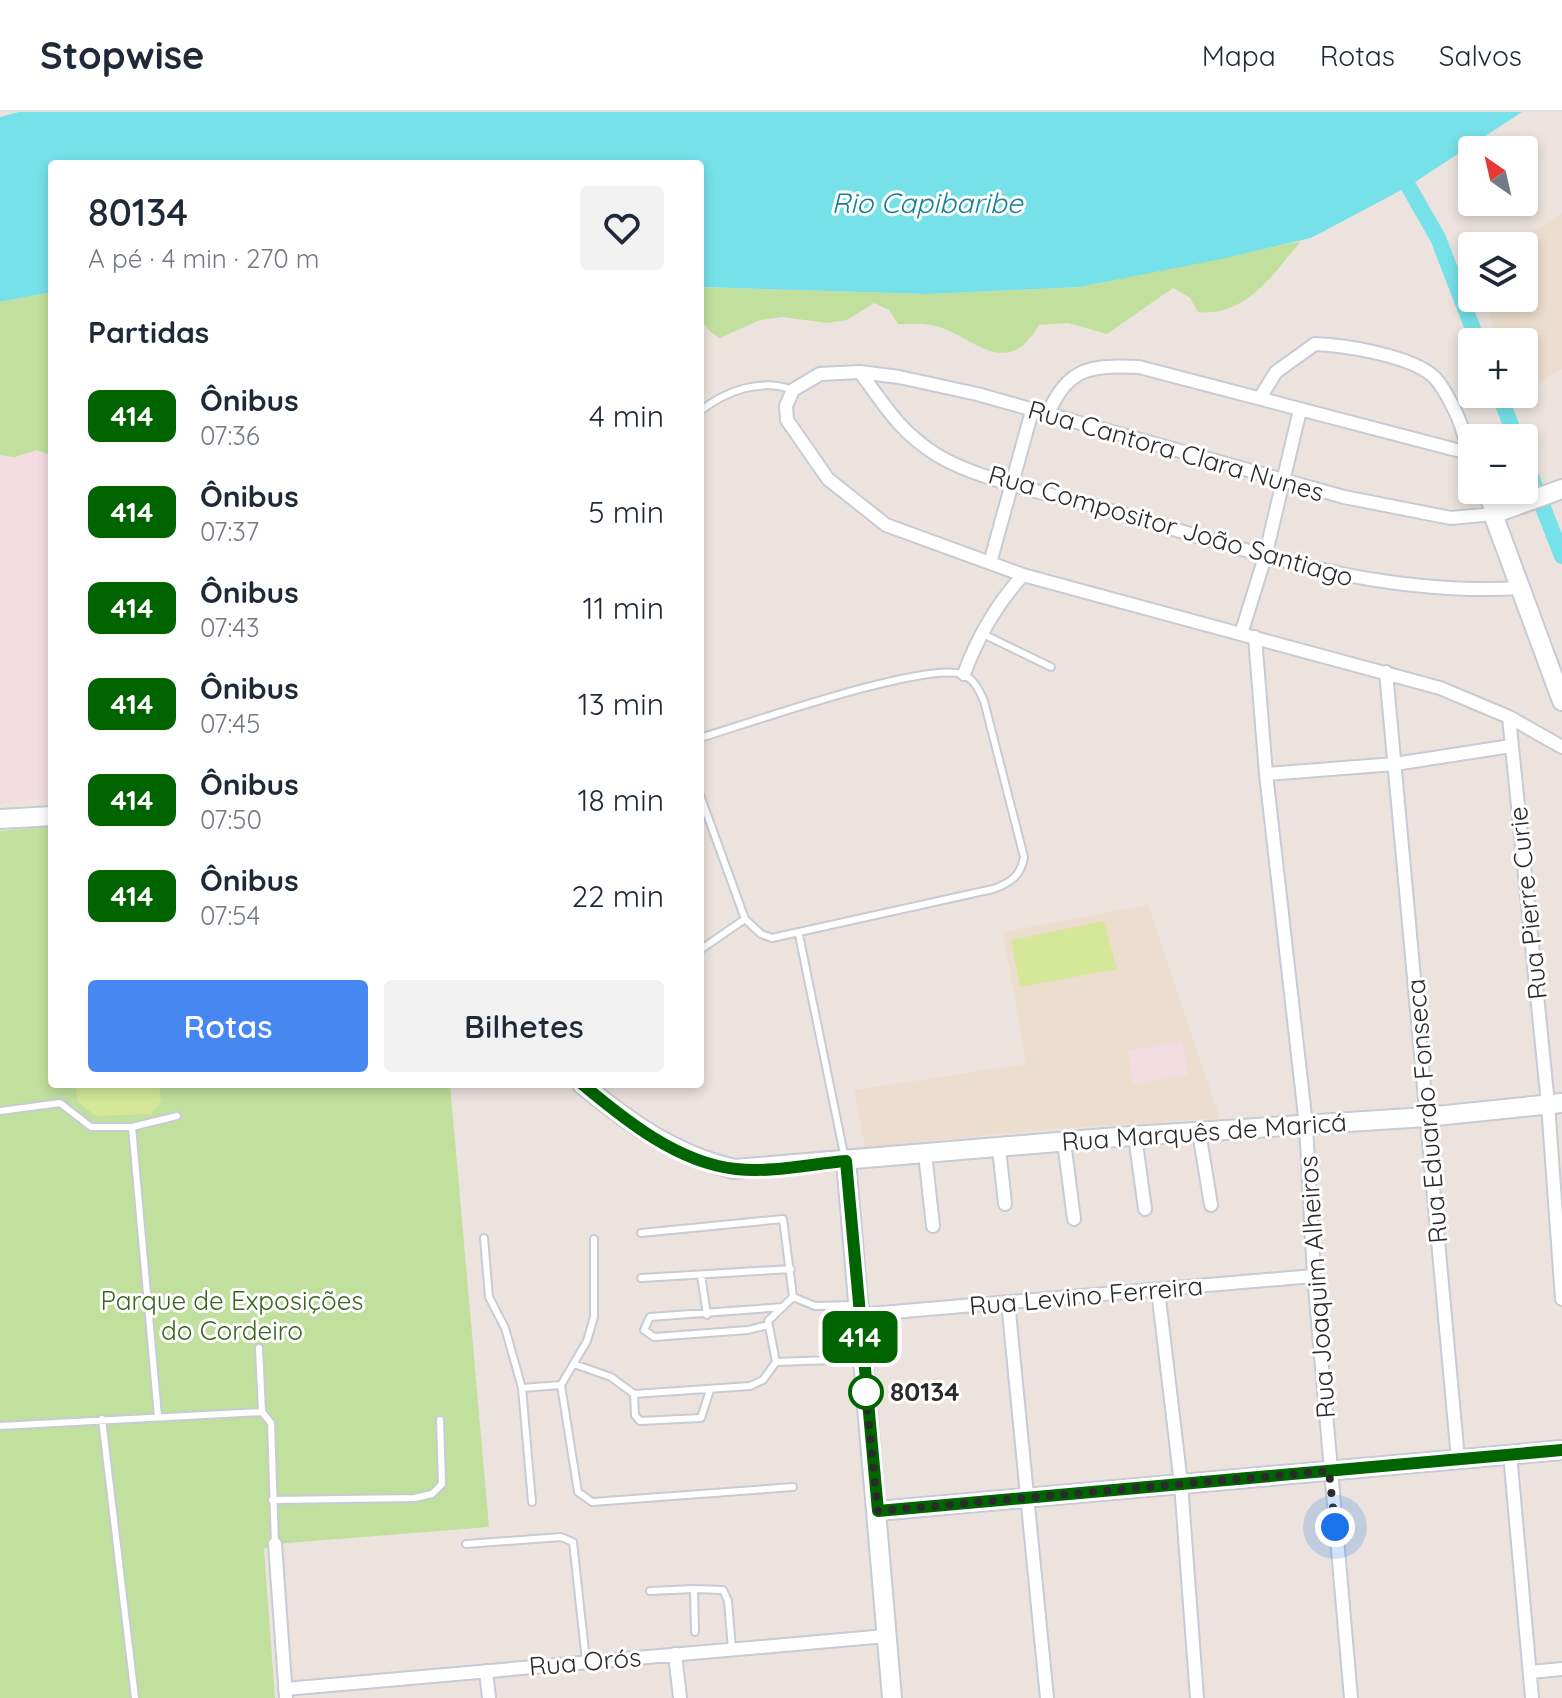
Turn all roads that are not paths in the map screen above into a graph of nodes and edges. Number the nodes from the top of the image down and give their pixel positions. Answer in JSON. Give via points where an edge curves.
{"nodes":[{"id":1,"x":860,"y":372,"type":"junction"},
{"id":2,"x":793,"y":390,"type":"junction"},
{"id":3,"x":1260,"y":398,"type":"junction"},
{"id":4,"x":704,"y":408,"type":"edge"},
{"id":5,"x":1300,"y":410,"type":"junction"},
{"id":6,"x":1032,"y":411,"type":"junction"},
{"id":7,"x":1047,"y":415,"type":"junction"},
{"id":8,"x":1461,"y":424,"type":"edge"},
{"id":9,"x":1458,"y":455,"type":"edge"},
{"id":10,"x":1284,"y":480,"type":"junction"},
{"id":11,"x":1013,"y":484,"type":"junction"},
{"id":12,"x":1558,"y":490,"type":"edge"},
{"id":13,"x":1489,"y":504,"type":"edge"},
{"id":14,"x":1493,"y":514,"type":"junction"},
{"id":15,"x":1265,"y":557,"type":"junction"},
{"id":16,"x":990,"y":563,"type":"junction"},
{"id":17,"x":1023,"y":575,"type":"junction"},
{"id":18,"x":1523,"y":588,"type":"junction"},
{"id":19,"x":981,"y":633,"type":"junction"},
{"id":20,"x":1241,"y":634,"type":"junction"},
{"id":21,"x":1255,"y":637,"type":"junction"},
{"id":22,"x":1051,"y":667,"type":"dead end"},
{"id":23,"x":1386,"y":672,"type":"junction"},
{"id":24,"x":964,"y":674,"type":"junction"},
{"id":25,"x":1562,"y":701,"type":"edge"},
{"id":26,"x":1509,"y":717,"type":"junction"},
{"id":27,"x":704,"y":737,"type":"edge"},
{"id":28,"x":1511,"y":746,"type":"junction"},
{"id":29,"x":1562,"y":747,"type":"edge"},
{"id":30,"x":1395,"y":764,"type":"junction"},
{"id":31,"x":1266,"y":774,"type":"junction"},
{"id":32,"x":704,"y":806,"type":"edge"},
{"id":33,"x":48,"y":816,"type":"edge"},
{"id":34,"x":0,"y":819,"type":"edge"},
{"id":35,"x":745,"y":919,"type":"junction"},
{"id":36,"x":799,"y":935,"type":"junction"},
{"id":37,"x":704,"y":947,"type":"edge"},
{"id":38,"x":587,"y":1088,"type":"edge"},
{"id":39,"x":1555,"y":1104,"type":"edge"},
{"id":40,"x":0,"y":1111,"type":"edge"},
{"id":41,"x":177,"y":1116,"type":"dead end"},
{"id":42,"x":1426,"y":1117,"type":"junction"},
{"id":43,"x":1306,"y":1125,"type":"junction"},
{"id":44,"x":132,"y":1127,"type":"junction"},
{"id":45,"x":1199,"y":1132,"type":"junction"},
{"id":46,"x":1135,"y":1136,"type":"junction"},
{"id":47,"x":1064,"y":1142,"type":"junction"},
{"id":48,"x":999,"y":1148,"type":"junction"},
{"id":49,"x":925,"y":1154,"type":"junction"},
{"id":50,"x":846,"y":1161,"type":"junction"},
{"id":51,"x":1005,"y":1204,"type":"dead end"},
{"id":52,"x":1211,"y":1205,"type":"dead end"},
{"id":53,"x":1145,"y":1209,"type":"dead end"},
{"id":54,"x":1074,"y":1219,"type":"dead end"},
{"id":55,"x":933,"y":1226,"type":"dead end"},
{"id":56,"x":641,"y":1233,"type":"dead end"},
{"id":57,"x":484,"y":1238,"type":"dead end"},
{"id":58,"x":594,"y":1239,"type":"dead end"},
{"id":59,"x":791,"y":1269,"type":"junction"},
{"id":60,"x":701,"y":1275,"type":"junction"},
{"id":61,"x":1314,"y":1276,"type":"junction"},
{"id":62,"x":641,"y":1278,"type":"dead end"},
{"id":63,"x":1158,"y":1290,"type":"junction"},
{"id":64,"x":793,"y":1297,"type":"junction"},
{"id":65,"x":1562,"y":1299,"type":"edge"},
{"id":66,"x":1008,"y":1302,"type":"junction"},
{"id":67,"x":784,"y":1307,"type":"junction"},
{"id":68,"x":858,"y":1310,"type":"junction"},
{"id":69,"x":707,"y":1315,"type":"junction"},
{"id":70,"x":768,"y":1325,"type":"junction"},
{"id":71,"x":259,"y":1348,"type":"dead end"},
{"id":72,"x":863,"y":1359,"type":"junction"},
{"id":73,"x":776,"y":1362,"type":"junction"},
{"id":74,"x":574,"y":1364,"type":"junction"},
{"id":75,"x":561,"y":1385,"type":"junction"},
{"id":76,"x":522,"y":1388,"type":"junction"},
{"id":77,"x":710,"y":1390,"type":"junction"},
{"id":78,"x":634,"y":1394,"type":"junction"},
{"id":79,"x":262,"y":1412,"type":"junction"},
{"id":80,"x":158,"y":1416,"type":"junction"},
{"id":81,"x":102,"y":1419,"type":"junction"},
{"id":82,"x":440,"y":1420,"type":"dead end"},
{"id":83,"x":0,"y":1426,"type":"edge"},
{"id":84,"x":1562,"y":1450,"type":"edge"},
{"id":85,"x":1510,"y":1454,"type":"junction"},
{"id":86,"x":1458,"y":1459,"type":"junction"},
{"id":87,"x":1329,"y":1471,"type":"junction"},
{"id":88,"x":1181,"y":1484,"type":"junction"},
{"id":89,"x":793,"y":1487,"type":"dead end"},
{"id":90,"x":1028,"y":1498,"type":"junction"},
{"id":91,"x":272,"y":1500,"type":"junction"},
{"id":92,"x":532,"y":1502,"type":"dead end"},
{"id":93,"x":878,"y":1511,"type":"junction"},
{"id":94,"x":275,"y":1544,"type":"joint"},
{"id":95,"x":466,"y":1544,"type":"dead end"},
{"id":96,"x":694,"y":1589,"type":"junction"},
{"id":97,"x":650,"y":1591,"type":"dead end"},
{"id":98,"x":695,"y":1632,"type":"dead end"},
{"id":99,"x":886,"y":1636,"type":"junction"},
{"id":100,"x":732,"y":1649,"type":"junction"},
{"id":101,"x":675,"y":1654,"type":"junction"},
{"id":102,"x":586,"y":1661,"type":"junction"},
{"id":103,"x":1562,"y":1669,"type":"edge"},
{"id":104,"x":486,"y":1671,"type":"junction"},
{"id":105,"x":1530,"y":1672,"type":"junction"},
{"id":106,"x":285,"y":1694,"type":"edge"},
{"id":107,"x":135,"y":1698,"type":"edge"},
{"id":108,"x":489,"y":1698,"type":"edge"},
{"id":109,"x":680,"y":1698,"type":"edge"},
{"id":110,"x":892,"y":1698,"type":"edge"},
{"id":111,"x":1047,"y":1698,"type":"edge"},
{"id":112,"x":1197,"y":1698,"type":"edge"},
{"id":113,"x":1343,"y":1698,"type":"edge"},
{"id":114,"x":1351,"y":1698,"type":"edge"},
{"id":115,"x":1532,"y":1698,"type":"edge"}],
"edges":[{"from":1,"to":2,"type":"street","name":"Rua Cantora Clara Nunes","via":[[820,374]]},
{"from":1,"to":6,"type":"street","name":"Rua Cantora Clara Nunes","via":[[931,383]]},
{"from":1,"to":11,"type":"street","name":"Rua Compositor João Santiago","via":[[915,441],[941,458]]},
{"from":2,"to":4,"type":"lane","via":[[750,386]]},
{"from":2,"to":16,"type":"street","via":[[787,420],[828,479],[886,525]]},
{"from":3,"to":5,"type":"street"},
{"from":3,"to":7,"type":"street","via":[[1139,367],[1092,367],[1063,384]]},
{"from":3,"to":8,"type":"street","via":[[1276,372],[1315,344],[1410,363],[1433,377]]},
{"from":5,"to":9,"type":"street"},
{"from":5,"to":10,"type":"street"},
{"from":6,"to":7,"type":"street","name":"Rua Cantora Clara Nunes"},
{"from":6,"to":11,"type":"street"},
{"from":7,"to":10,"type":"street","name":"Rua Cantora Clara Nunes"},
{"from":10,"to":14,"type":"street","name":"Rua Cantora Clara Nunes","via":[[1427,516]]},
{"from":10,"to":15,"type":"street"},
{"from":11,"to":15,"type":"street","name":"Rua Compositor João Santiago"},
{"from":11,"to":16,"type":"street"},
{"from":12,"to":14,"type":"main road"},
{"from":13,"to":14,"type":"street"},
{"from":14,"to":18,"type":"main road"},
{"from":15,"to":18,"type":"street","name":"Rua Compositor João Santiago","via":[[1408,586]]},
{"from":15,"to":20,"type":"street"},
{"from":16,"to":17,"type":"street"},
{"from":17,"to":19,"type":"street"},
{"from":17,"to":20,"type":"street"},
{"from":18,"to":25,"type":"main road"},
{"from":19,"to":22,"type":"lane"},
{"from":19,"to":24,"type":"street"},
{"from":20,"to":21,"type":"street"},
{"from":21,"to":23,"type":"street"},
{"from":21,"to":31,"type":"street","name":"Rua Joaquim Alheiros"},
{"from":23,"to":26,"type":"street"},
{"from":23,"to":30,"type":"street","name":"Rua Eduardo Fonseca"},
{"from":24,"to":27,"type":"lane","via":[[932,672]]},
{"from":24,"to":36,"type":"lane","via":[[984,701],[1024,857],[1018,875],[993,889]]},
{"from":26,"to":28,"type":"street","name":"Rua Pierre Curie"},
{"from":26,"to":29,"type":"street"},
{"from":28,"to":30,"type":"street"},
{"from":28,"to":39,"type":"street","name":"Rua Pierre Curie"},
{"from":30,"to":31,"type":"street"},
{"from":30,"to":42,"type":"street","name":"Rua Eduardo Fonseca"},
{"from":31,"to":43,"type":"street","name":"Rua Joaquim Alheiros"},
{"from":32,"to":35,"type":"lane"},
{"from":33,"to":34,"type":"main road"},
{"from":35,"to":36,"type":"lane","via":[[772,938]]},
{"from":35,"to":37,"type":"lane"},
{"from":36,"to":50,"type":"lane"},
{"from":38,"to":50,"type":"main road","name":"Rua Marquês de Maricá","via":[[648,1134],[716,1165],[761,1170]]},
{"from":39,"to":42,"type":"main road","name":"Rua Marquês de Maricá"},
{"from":39,"to":65,"type":"street","name":"Rua Pierre Curie"},
{"from":40,"to":44,"type":"lane","via":[[60,1103],[91,1127]]},
{"from":41,"to":44,"type":"lane"},
{"from":42,"to":43,"type":"main road","name":"Rua Marquês de Maricá"},
{"from":42,"to":86,"type":"street","name":"Rua Eduardo Fonseca"},
{"from":43,"to":45,"type":"main road","name":"Rua Marquês de Maricá"},
{"from":43,"to":61,"type":"street","name":"Rua Joaquim Alheiros"},
{"from":44,"to":80,"type":"lane"},
{"from":45,"to":46,"type":"main road","name":"Rua Marquês de Maricá"},
{"from":45,"to":52,"type":"street"},
{"from":46,"to":47,"type":"main road","name":"Rua Marquês de Maricá"},
{"from":46,"to":53,"type":"street"},
{"from":47,"to":48,"type":"main road","name":"Rua Marquês de Maricá"},
{"from":47,"to":54,"type":"street"},
{"from":48,"to":49,"type":"main road","name":"Rua Marquês de Maricá"},
{"from":48,"to":51,"type":"street"},
{"from":49,"to":50,"type":"main road","name":"Rua Marquês de Maricá"},
{"from":49,"to":55,"type":"street"},
{"from":50,"to":68,"type":"main road"},
{"from":56,"to":59,"type":"lane","via":[[779,1217],[786,1224]]},
{"from":57,"to":76,"type":"lane","via":[[489,1297],[505,1328]]},
{"from":58,"to":74,"type":"lane","via":[[594,1317]]},
{"from":59,"to":60,"type":"lane"},
{"from":59,"to":64,"type":"lane"},
{"from":60,"to":62,"type":"lane"},
{"from":60,"to":69,"type":"lane"},
{"from":61,"to":63,"type":"street","name":"Rua Levino Ferreira"},
{"from":61,"to":87,"type":"street","name":"Rua Joaquim Alheiros"},
{"from":63,"to":66,"type":"street","name":"Rua Levino Ferreira"},
{"from":63,"to":88,"type":"street"},
{"from":64,"to":67,"type":"lane"},
{"from":64,"to":68,"type":"lane","via":[[815,1306]]},
{"from":66,"to":68,"type":"street","name":"Rua Levino Ferreira"},
{"from":66,"to":90,"type":"street"},
{"from":67,"to":69,"type":"lane"},
{"from":67,"to":70,"type":"lane"},
{"from":68,"to":72,"type":"main road"},
{"from":69,"to":70,"type":"lane","via":[[650,1317],[644,1330],[654,1337]]},
{"from":70,"to":73,"type":"lane"},
{"from":71,"to":79,"type":"lane"},
{"from":72,"to":73,"type":"lane"},
{"from":72,"to":93,"type":"main road"},
{"from":73,"to":77,"type":"lane","via":[[763,1380],[750,1386]]},
{"from":74,"to":75,"type":"lane"},
{"from":74,"to":78,"type":"lane","via":[[611,1377]]},
{"from":75,"to":76,"type":"lane"},
{"from":75,"to":89,"type":"lane","via":[[575,1483],[583,1498],[592,1502]]},
{"from":76,"to":92,"type":"lane"},
{"from":77,"to":78,"type":"lane"},
{"from":77,"to":78,"type":"lane","via":[[704,1417],[686,1419],[640,1421]]},
{"from":79,"to":80,"type":"lane"},
{"from":79,"to":91,"type":"lane","via":[[271,1423]]},
{"from":80,"to":81,"type":"lane"},
{"from":81,"to":83,"type":"lane"},
{"from":81,"to":107,"type":"lane"},
{"from":82,"to":91,"type":"lane","via":[[442,1484],[432,1494]]},
{"from":84,"to":85,"type":"main road"},
{"from":85,"to":86,"type":"main road"},
{"from":85,"to":105,"type":"street"},
{"from":86,"to":87,"type":"main road"},
{"from":87,"to":88,"type":"main road"},
{"from":87,"to":114,"type":"street","name":"Rua Joaquim Alheiros"},
{"from":88,"to":90,"type":"main road"},
{"from":88,"to":112,"type":"street"},
{"from":90,"to":93,"type":"main road"},
{"from":90,"to":111,"type":"street"},
{"from":91,"to":94,"type":"lane"},
{"from":93,"to":99,"type":"main road"},
{"from":94,"to":106,"type":"street"},
{"from":95,"to":102,"type":"lane","via":[[561,1537],[573,1542]]},
{"from":96,"to":97,"type":"lane"},
{"from":96,"to":98,"type":"lane"},
{"from":96,"to":100,"type":"lane","via":[[727,1594]]},
{"from":99,"to":100,"type":"street","name":"Rua Orós"},
{"from":99,"to":110,"type":"main road"},
{"from":100,"to":101,"type":"street","name":"Rua Orós"},
{"from":101,"to":102,"type":"street","name":"Rua Orós"},
{"from":101,"to":109,"type":"street"},
{"from":102,"to":104,"type":"street","name":"Rua Orós"},
{"from":103,"to":105,"type":"street"},
{"from":104,"to":106,"type":"street","name":"Rua Orós"},
{"from":104,"to":108,"type":"street"},
{"from":105,"to":115,"type":"street"},
{"from":113,"to":114,"type":"street"}]}
